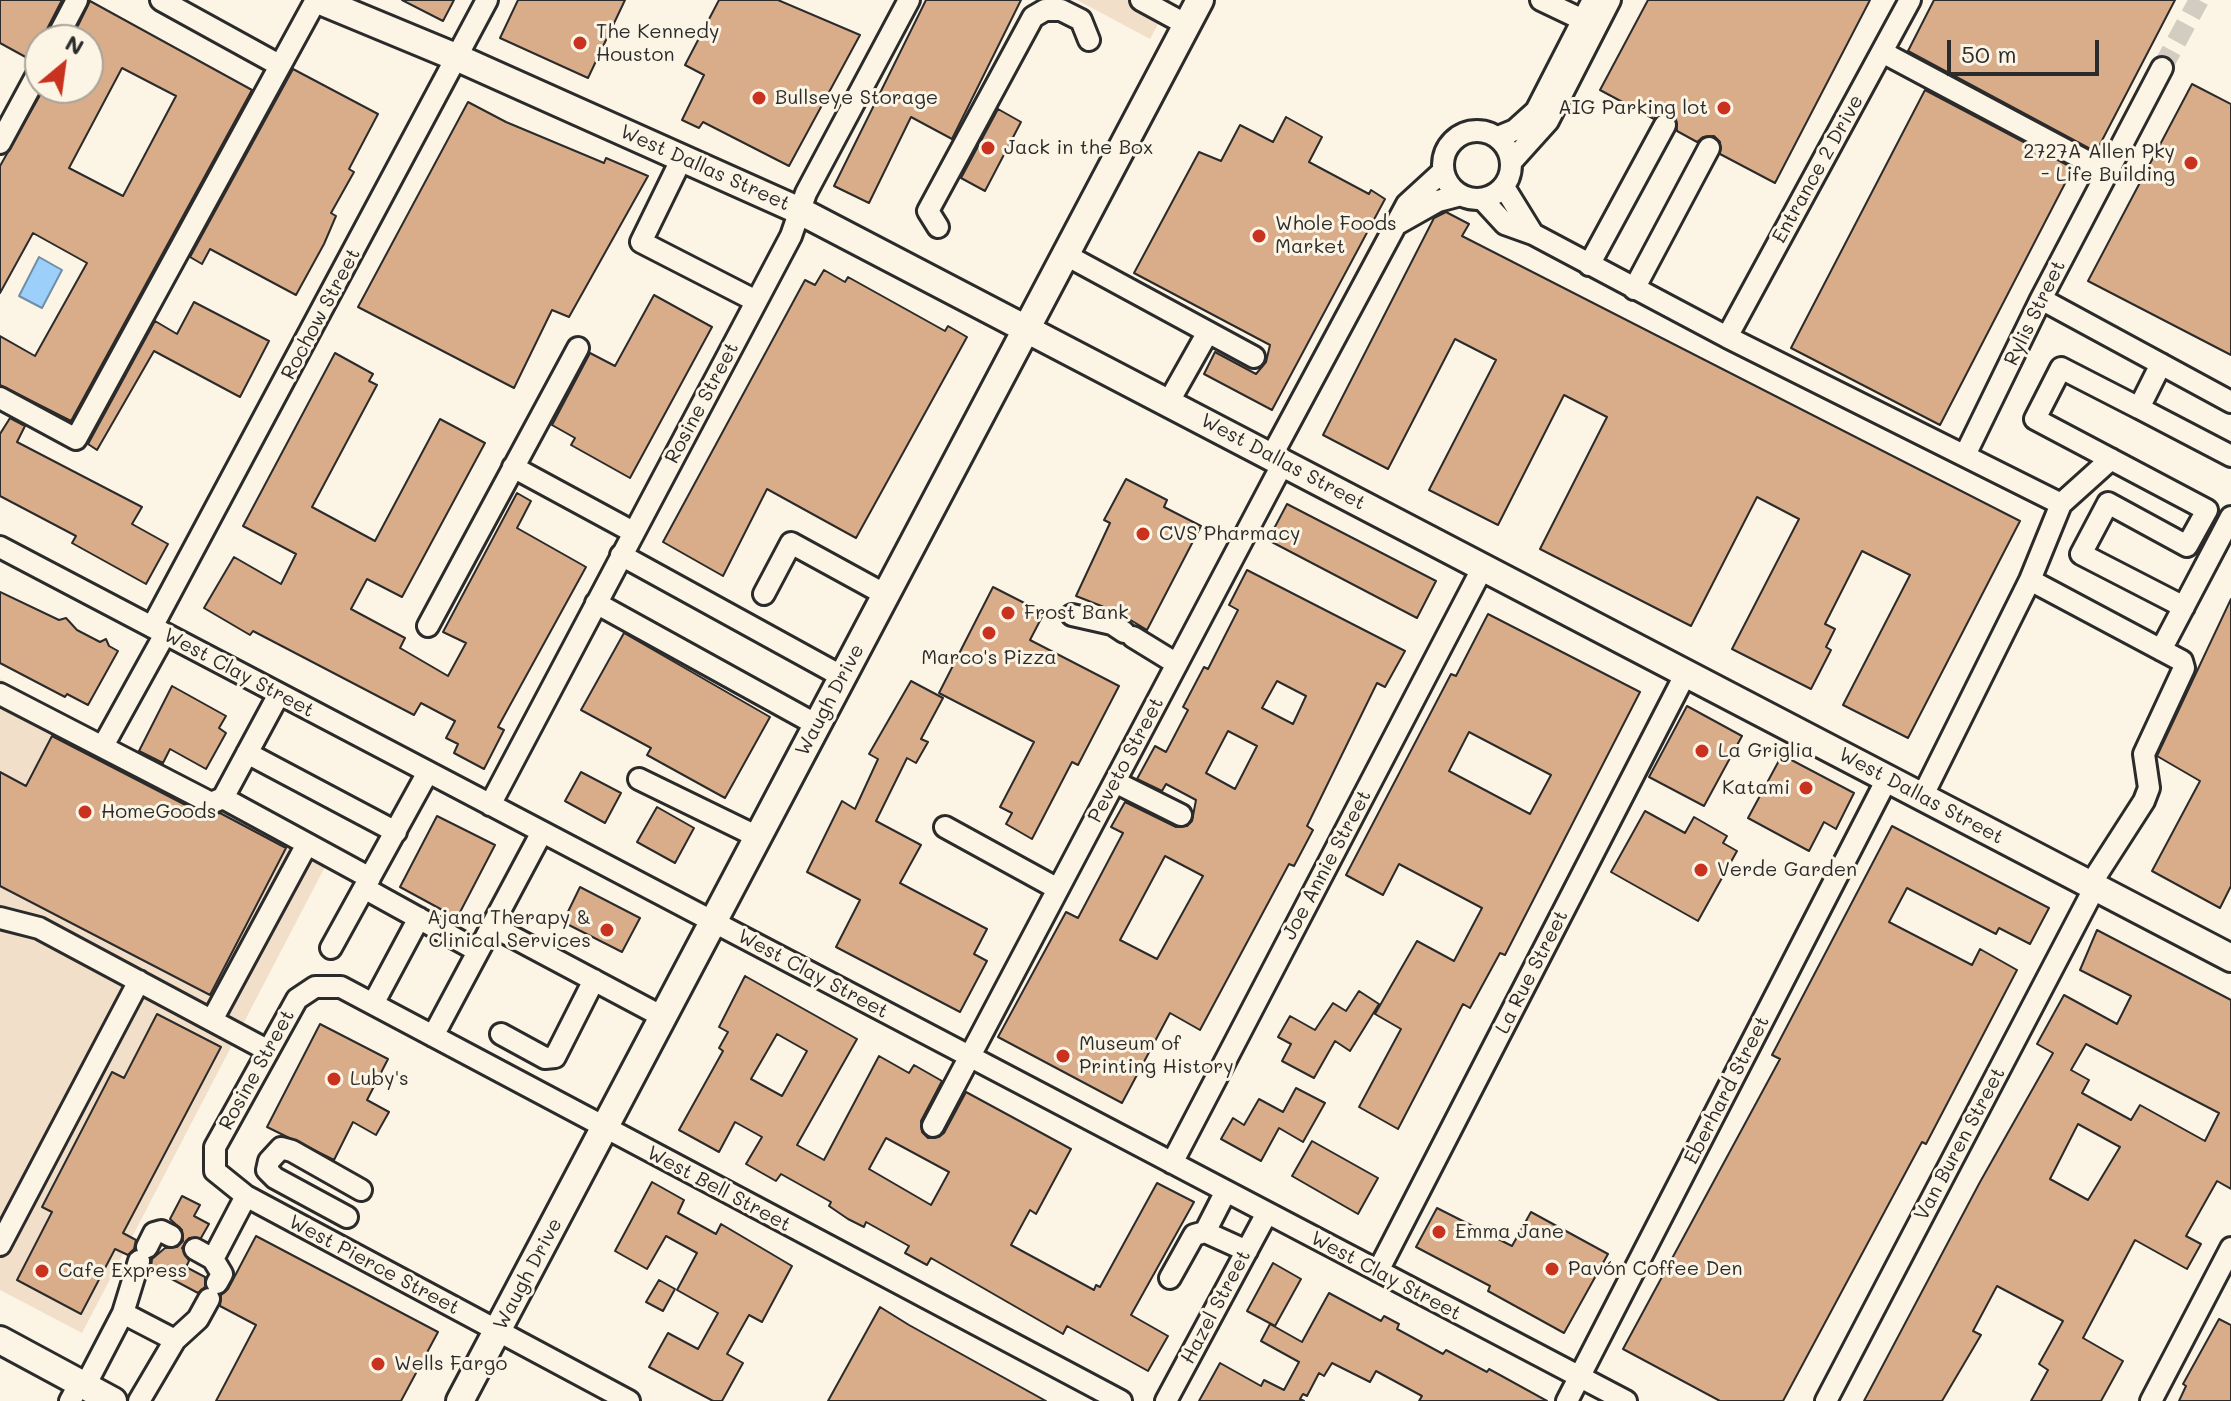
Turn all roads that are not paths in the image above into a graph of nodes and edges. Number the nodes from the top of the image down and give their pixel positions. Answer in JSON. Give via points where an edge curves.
{"nodes":[{"id":1,"x":77,"y":0,"type":"edge"},
{"id":2,"x":161,"y":0,"type":"edge"},
{"id":3,"x":317,"y":0,"type":"edge"},
{"id":4,"x":487,"y":0,"type":"edge"},
{"id":5,"x":909,"y":0,"type":"edge"},
{"id":6,"x":1141,"y":0,"type":"edge"},
{"id":7,"x":1200,"y":0,"type":"edge"},
{"id":8,"x":1541,"y":0,"type":"edge"},
{"id":9,"x":1593,"y":0,"type":"edge"},
{"id":10,"x":1610,"y":0,"type":"edge"},
{"id":11,"x":1910,"y":0,"type":"edge"},
{"id":12,"x":1583,"y":20,"type":"junction"},
{"id":13,"x":64,"y":24,"type":"edge"},
{"id":14,"x":1187,"y":25,"type":"junction"},
{"id":15,"x":1089,"y":40,"type":"dead end"},
{"id":16,"x":1882,"y":52,"type":"junction"},
{"id":17,"x":458,"y":58,"type":"junction"},
{"id":18,"x":279,"y":65,"type":"junction"},
{"id":19,"x":2162,"y":68,"type":"tunnel mouth"},
{"id":20,"x":24,"y":99,"type":"edge"},
{"id":21,"x":1665,"y":125,"type":"dead end"},
{"id":22,"x":1498,"y":137,"type":"junction"},
{"id":23,"x":0,"y":143,"type":"edge"},
{"id":24,"x":1709,"y":148,"type":"dead end"},
{"id":25,"x":682,"y":158,"type":"junction"},
{"id":26,"x":1512,"y":161,"type":"junction"},
{"id":27,"x":1443,"y":171,"type":"junction"},
{"id":28,"x":2107,"y":172,"type":"junction"},
{"id":29,"x":1504,"y":187,"type":"junction"},
{"id":30,"x":1471,"y":197,"type":"junction"},
{"id":31,"x":800,"y":211,"type":"junction"},
{"id":32,"x":1395,"y":225,"type":"junction"},
{"id":33,"x":938,"y":227,"type":"dead end"},
{"id":34,"x":1533,"y":234,"type":"junction"},
{"id":35,"x":1066,"y":255,"type":"junction"},
{"id":36,"x":1589,"y":265,"type":"junction"},
{"id":37,"x":1634,"y":289,"type":"junction"},
{"id":38,"x":2041,"y":299,"type":"junction"},
{"id":39,"x":756,"y":301,"type":"junction"},
{"id":40,"x":1027,"y":329,"type":"junction"},
{"id":41,"x":1208,"y":332,"type":"junction"},
{"id":42,"x":1727,"y":337,"type":"junction"},
{"id":43,"x":578,"y":348,"type":"dead end"},
{"id":44,"x":1254,"y":357,"type":"dead end"},
{"id":45,"x":2161,"y":364,"type":"junction"},
{"id":46,"x":0,"y":398,"type":"edge"},
{"id":47,"x":2231,"y":402,"type":"edge"},
{"id":48,"x":1168,"y":403,"type":"junction"},
{"id":49,"x":2139,"y":408,"type":"junction"},
{"id":50,"x":1965,"y":455,"type":"junction"},
{"id":51,"x":2231,"y":456,"type":"edge"},
{"id":52,"x":2111,"y":459,"type":"junction"},
{"id":53,"x":1277,"y":460,"type":"junction"},
{"id":54,"x":513,"y":467,"type":"junction"},
{"id":55,"x":2061,"y":504,"type":"junction"},
{"id":56,"x":2231,"y":517,"type":"edge"},
{"id":57,"x":633,"y":532,"type":"junction"},
{"id":58,"x":0,"y":547,"type":"edge"},
{"id":59,"x":621,"y":555,"type":"junction"},
{"id":60,"x":1483,"y":567,"type":"junction"},
{"id":61,"x":2030,"y":580,"type":"junction"},
{"id":62,"x":764,"y":594,"type":"dead end"},
{"id":63,"x":886,"y":595,"type":"junction"},
{"id":64,"x":596,"y":603,"type":"junction"},
{"id":65,"x":2184,"y":607,"type":"junction"},
{"id":66,"x":1072,"y":615,"type":"dead end"},
{"id":67,"x":428,"y":626,"type":"dead end"},
{"id":68,"x":159,"y":630,"type":"junction"},
{"id":69,"x":2161,"y":650,"type":"junction"},
{"id":70,"x":1177,"y":664,"type":"junction"},
{"id":71,"x":1686,"y":673,"type":"junction"},
{"id":72,"x":843,"y":677,"type":"junction"},
{"id":73,"x":279,"y":694,"type":"junction"},
{"id":74,"x":3,"y":702,"type":"edge"},
{"id":75,"x":817,"y":725,"type":"junction"},
{"id":76,"x":103,"y":746,"type":"junction"},
{"id":77,"x":247,"y":753,"type":"junction"},
{"id":78,"x":428,"y":772,"type":"junction"},
{"id":79,"x":639,"y":779,"type":"dead end"},
{"id":80,"x":1887,"y":779,"type":"junction"},
{"id":81,"x":1115,"y":782,"type":"junction"},
{"id":82,"x":1922,"y":797,"type":"junction"},
{"id":83,"x":223,"y":798,"type":"junction"},
{"id":84,"x":490,"y":805,"type":"junction"},
{"id":85,"x":1181,"y":815,"type":"dead end"},
{"id":86,"x":945,"y":827,"type":"dead end"},
{"id":87,"x":396,"y":832,"type":"junction"},
{"id":88,"x":542,"y":832,"type":"junction"},
{"id":89,"x":758,"y":837,"type":"junction"},
{"id":90,"x":307,"y":844,"type":"junction"},
{"id":91,"x":367,"y":883,"type":"junction"},
{"id":92,"x":2093,"y":886,"type":"junction"},
{"id":93,"x":1058,"y":889,"type":"junction"},
{"id":94,"x":0,"y":918,"type":"edge"},
{"id":95,"x":419,"y":918,"type":"junction"},
{"id":96,"x":713,"y":922,"type":"junction"},
{"id":97,"x":492,"y":926,"type":"junction"},
{"id":98,"x":331,"y":948,"type":"dead end"},
{"id":99,"x":478,"y":951,"type":"junction"},
{"id":100,"x":2231,"y":958,"type":"edge"},
{"id":101,"x":594,"y":980,"type":"junction"},
{"id":102,"x":139,"y":981,"type":"junction"},
{"id":103,"x":315,"y":987,"type":"joint"},
{"id":104,"x":373,"y":1004,"type":"junction"},
{"id":105,"x":663,"y":1017,"type":"junction"},
{"id":106,"x":212,"y":1020,"type":"junction"},
{"id":107,"x":501,"y":1034,"type":"dead end"},
{"id":108,"x":433,"y":1036,"type":"junction"},
{"id":109,"x":267,"y":1050,"type":"junction"},
{"id":110,"x":970,"y":1057,"type":"junction"},
{"id":111,"x":933,"y":1126,"type":"dead end"},
{"id":112,"x":605,"y":1128,"type":"junction"},
{"id":113,"x":1172,"y":1163,"type":"junction"},
{"id":114,"x":361,"y":1190,"type":"dead end"},
{"id":115,"x":1226,"y":1191,"type":"junction"},
{"id":116,"x":246,"y":1196,"type":"junction"},
{"id":117,"x":1267,"y":1213,"type":"junction"},
{"id":118,"x":347,"y":1217,"type":"dead end"},
{"id":119,"x":1205,"y":1232,"type":"junction"},
{"id":120,"x":171,"y":1236,"type":"dead end"},
{"id":121,"x":0,"y":1245,"type":"edge"},
{"id":122,"x":2231,"y":1248,"type":"edge"},
{"id":123,"x":1247,"y":1251,"type":"junction"},
{"id":124,"x":1378,"y":1271,"type":"junction"},
{"id":125,"x":1170,"y":1278,"type":"dead end"},
{"id":126,"x":123,"y":1313,"type":"junction"},
{"id":127,"x":497,"y":1332,"type":"junction"},
{"id":128,"x":0,"y":1340,"type":"edge"},
{"id":129,"x":175,"y":1340,"type":"junction"},
{"id":130,"x":1580,"y":1377,"type":"junction"},
{"id":131,"x":79,"y":1390,"type":"edge"},
{"id":132,"x":113,"y":1401,"type":"edge"},
{"id":133,"x":139,"y":1401,"type":"edge"},
{"id":134,"x":460,"y":1401,"type":"edge"},
{"id":135,"x":629,"y":1401,"type":"edge"},
{"id":136,"x":1121,"y":1401,"type":"edge"},
{"id":137,"x":1166,"y":1401,"type":"edge"},
{"id":138,"x":1567,"y":1401,"type":"edge"},
{"id":139,"x":1626,"y":1401,"type":"edge"},
{"id":140,"x":1826,"y":1401,"type":"edge"},
{"id":141,"x":2151,"y":1401,"type":"edge"}],
"edges":[{"from":1,"to":13,"type":"street"},
{"from":2,"to":18,"type":"street"},
{"from":3,"to":17,"type":"main road","name":"West Dallas Street"},
{"from":3,"to":18,"type":"street"},
{"from":4,"to":17,"type":"street","name":"Rochow Street"},
{"from":5,"to":31,"type":"street","name":"Rosine Street"},
{"from":6,"to":14,"type":"street"},
{"from":7,"to":14,"type":"main road","name":"Waugh Drive"},
{"from":8,"to":12,"type":"street"},
{"from":9,"to":12,"type":"street"},
{"from":10,"to":26,"type":"street","via":[[1548,121]]},
{"from":11,"to":16,"type":"street","name":"Entrance 2 Drive"},
{"from":12,"to":22,"type":"street","via":[[1536,111]]},
{"from":14,"to":35,"type":"main road","name":"Waugh Drive"},
{"from":15,"to":33,"type":"street","via":[[1081,20],[1061,10],[1033,17],[928,211]]},
{"from":16,"to":28,"type":"street"},
{"from":16,"to":42,"type":"street","name":"Entrance 2 Drive"},
{"from":17,"to":25,"type":"main road","name":"West Dallas Street"},
{"from":17,"to":68,"type":"street","name":"Rochow Street"},
{"from":18,"to":46,"type":"street","via":[[76,439]]},
{"from":19,"to":28,"type":"street","name":"Rylis Street"},
{"from":20,"to":23,"type":"street"},
{"from":21,"to":36,"type":"street"},
{"from":22,"to":26,"type":"street"},
{"from":22,"to":27,"type":"street","via":[[1481,131],[1463,133],[1449,145]]},
{"from":24,"to":37,"type":"street"},
{"from":25,"to":31,"type":"main road","name":"West Dallas Street"},
{"from":25,"to":39,"type":"street","via":[[641,242]]},
{"from":26,"to":29,"type":"street"},
{"from":27,"to":30,"type":"street","via":[[1447,181]]},
{"from":27,"to":32,"type":"street","name":"Peveto Street","via":[[1407,204]]},
{"from":28,"to":38,"type":"street","name":"Rylis Street"},
{"from":29,"to":30,"type":"street"},
{"from":29,"to":34,"type":"street"},
{"from":30,"to":32,"type":"street","via":[[1438,201]]},
{"from":30,"to":34,"type":"street","via":[[1505,224]]},
{"from":31,"to":39,"type":"street","name":"Rosine Street"},
{"from":31,"to":40,"type":"main road","name":"West Dallas Street"},
{"from":32,"to":53,"type":"street","name":"Peveto Street"},
{"from":34,"to":36,"type":"street"},
{"from":35,"to":40,"type":"main road","name":"Waugh Drive"},
{"from":35,"to":41,"type":"street"},
{"from":36,"to":37,"type":"street"},
{"from":37,"to":42,"type":"street"},
{"from":38,"to":45,"type":"street"},
{"from":38,"to":50,"type":"street","name":"Rylis Street"},
{"from":39,"to":57,"type":"street","name":"Rosine Street"},
{"from":40,"to":48,"type":"main road","name":"West Dallas Street"},
{"from":40,"to":63,"type":"main road","name":"Waugh Drive"},
{"from":41,"to":44,"type":"street"},
{"from":41,"to":48,"type":"street"},
{"from":42,"to":50,"type":"street"},
{"from":43,"to":54,"type":"street"},
{"from":45,"to":47,"type":"street"},
{"from":45,"to":49,"type":"street"},
{"from":48,"to":53,"type":"main road","name":"West Dallas Street"},
{"from":49,"to":51,"type":"street"},
{"from":49,"to":52,"type":"street","via":[[2061,368],[2035,419]]},
{"from":50,"to":55,"type":"street"},
{"from":52,"to":55,"type":"street"},
{"from":52,"to":65,"type":"street","via":[[2207,510],[2187,546],[2108,503],[2081,554]]},
{"from":53,"to":60,"type":"main road","name":"West Dallas Street"},
{"from":53,"to":70,"type":"street","name":"Peveto Street"},
{"from":54,"to":57,"type":"street"},
{"from":54,"to":67,"type":"street"},
{"from":55,"to":61,"type":"street"},
{"from":56,"to":65,"type":"street"},
{"from":57,"to":59,"type":"street","name":"Rosine Street"},
{"from":58,"to":68,"type":"street","name":"West Clay Street"},
{"from":59,"to":64,"type":"street","name":"Rosine Street"},
{"from":59,"to":72,"type":"street"},
{"from":60,"to":71,"type":"main road","name":"West Dallas Street"},
{"from":60,"to":113,"type":"street","name":"Joe Annie Street"},
{"from":61,"to":69,"type":"street"},
{"from":61,"to":82,"type":"street"},
{"from":62,"to":63,"type":"street","via":[[791,543]]},
{"from":63,"to":72,"type":"main road","name":"Waugh Drive"},
{"from":64,"to":75,"type":"street"},
{"from":64,"to":84,"type":"street","name":"Rosine Street"},
{"from":65,"to":69,"type":"street"},
{"from":66,"to":70,"type":"street","via":[[1112,624]]},
{"from":68,"to":73,"type":"street","name":"West Clay Street"},
{"from":68,"to":76,"type":"street","name":"Rochow Street"},
{"from":69,"to":92,"type":"street","name":"Van Buren Street","via":[[2182,661],[2184,668],[2144,754],[2149,788]]},
{"from":70,"to":81,"type":"street","name":"Peveto Street"},
{"from":71,"to":80,"type":"main road","name":"West Dallas Street"},
{"from":71,"to":124,"type":"street","name":"La Rue Street"},
{"from":72,"to":75,"type":"main road","name":"Waugh Drive"},
{"from":73,"to":77,"type":"street"},
{"from":73,"to":78,"type":"street","name":"West Clay Street"},
{"from":74,"to":76,"type":"street"},
{"from":75,"to":89,"type":"main road","name":"Waugh Drive"},
{"from":76,"to":83,"type":"street","via":[[211,803]]},
{"from":77,"to":83,"type":"street"},
{"from":77,"to":87,"type":"street"},
{"from":78,"to":84,"type":"street","name":"West Clay Street"},
{"from":78,"to":87,"type":"street"},
{"from":79,"to":89,"type":"street"},
{"from":80,"to":82,"type":"main road","name":"West Dallas Street"},
{"from":80,"to":130,"type":"street","name":"Eberhard Street"},
{"from":81,"to":85,"type":"street"},
{"from":81,"to":93,"type":"street","name":"Peveto Street"},
{"from":82,"to":92,"type":"main road","name":"West Dallas Street"},
{"from":83,"to":90,"type":"street"},
{"from":84,"to":88,"type":"street","name":"West Clay Street"},
{"from":86,"to":93,"type":"street"},
{"from":87,"to":91,"type":"street"},
{"from":88,"to":96,"type":"street","name":"West Clay Street"},
{"from":88,"to":97,"type":"street"},
{"from":89,"to":96,"type":"main road","name":"Waugh Drive"},
{"from":90,"to":91,"type":"street"},
{"from":90,"to":106,"type":"street"},
{"from":91,"to":95,"type":"street"},
{"from":91,"to":98,"type":"street"},
{"from":92,"to":100,"type":"main road","name":"West Dallas Street"},
{"from":92,"to":140,"type":"street","name":"Van Buren Street"},
{"from":93,"to":110,"type":"street","name":"Peveto Street"},
{"from":94,"to":102,"type":"street","via":[[39,928]]},
{"from":95,"to":99,"type":"street"},
{"from":95,"to":104,"type":"street"},
{"from":96,"to":105,"type":"main road","name":"Waugh Drive"},
{"from":96,"to":110,"type":"street","name":"West Clay Street"},
{"from":97,"to":99,"type":"street"},
{"from":97,"to":101,"type":"street"},
{"from":99,"to":108,"type":"street"},
{"from":101,"to":105,"type":"street"},
{"from":101,"to":107,"type":"street","via":[[555,1057],[545,1058]]},
{"from":102,"to":106,"type":"street"},
{"from":102,"to":121,"type":"street"},
{"from":103,"to":104,"type":"street","name":"West Bell Street","via":[[341,987]]},
{"from":103,"to":109,"type":"street","name":"Rosine Street","via":[[297,999]]},
{"from":104,"to":108,"type":"street","name":"West Bell Street"},
{"from":105,"to":112,"type":"main road","name":"Waugh Drive"},
{"from":106,"to":109,"type":"street"},
{"from":108,"to":112,"type":"street","name":"West Bell Street"},
{"from":109,"to":116,"type":"street","name":"Rosine Street","via":[[215,1147],[215,1171]]},
{"from":110,"to":111,"type":"street","name":"Peveto Street"},
{"from":110,"to":113,"type":"street","name":"West Clay Street"},
{"from":112,"to":127,"type":"main road","name":"Waugh Drive"},
{"from":112,"to":136,"type":"street","name":"West Bell Street"},
{"from":113,"to":115,"type":"street","name":"West Clay Street"},
{"from":114,"to":118,"type":"street","via":[[292,1151],[281,1148],[269,1161],[267,1170],[275,1178]]},
{"from":115,"to":117,"type":"street","name":"West Clay Street"},
{"from":115,"to":119,"type":"street"},
{"from":116,"to":127,"type":"street","name":"West Pierce Street"},
{"from":116,"to":129,"type":"street","via":[[198,1319]]},
{"from":117,"to":123,"type":"street","name":"Hazel Street"},
{"from":117,"to":124,"type":"street","name":"West Clay Street"},
{"from":119,"to":123,"type":"street"},
{"from":119,"to":125,"type":"street","via":[[1194,1235]]},
{"from":120,"to":126,"type":"street","via":[[154,1233]]},
{"from":122,"to":141,"type":"street"},
{"from":123,"to":137,"type":"street","name":"Hazel Street"},
{"from":124,"to":130,"type":"street","name":"West Clay Street"},
{"from":126,"to":129,"type":"street"},
{"from":126,"to":131,"type":"street"},
{"from":127,"to":134,"type":"main road","name":"Waugh Drive"},
{"from":127,"to":135,"type":"street","name":"West Pierce Street"},
{"from":128,"to":131,"type":"main road"},
{"from":129,"to":133,"type":"street"},
{"from":130,"to":138,"type":"street","name":"Eberhard Street"},
{"from":130,"to":139,"type":"street","name":"West Clay Street"},
{"from":131,"to":132,"type":"main road"}]}
